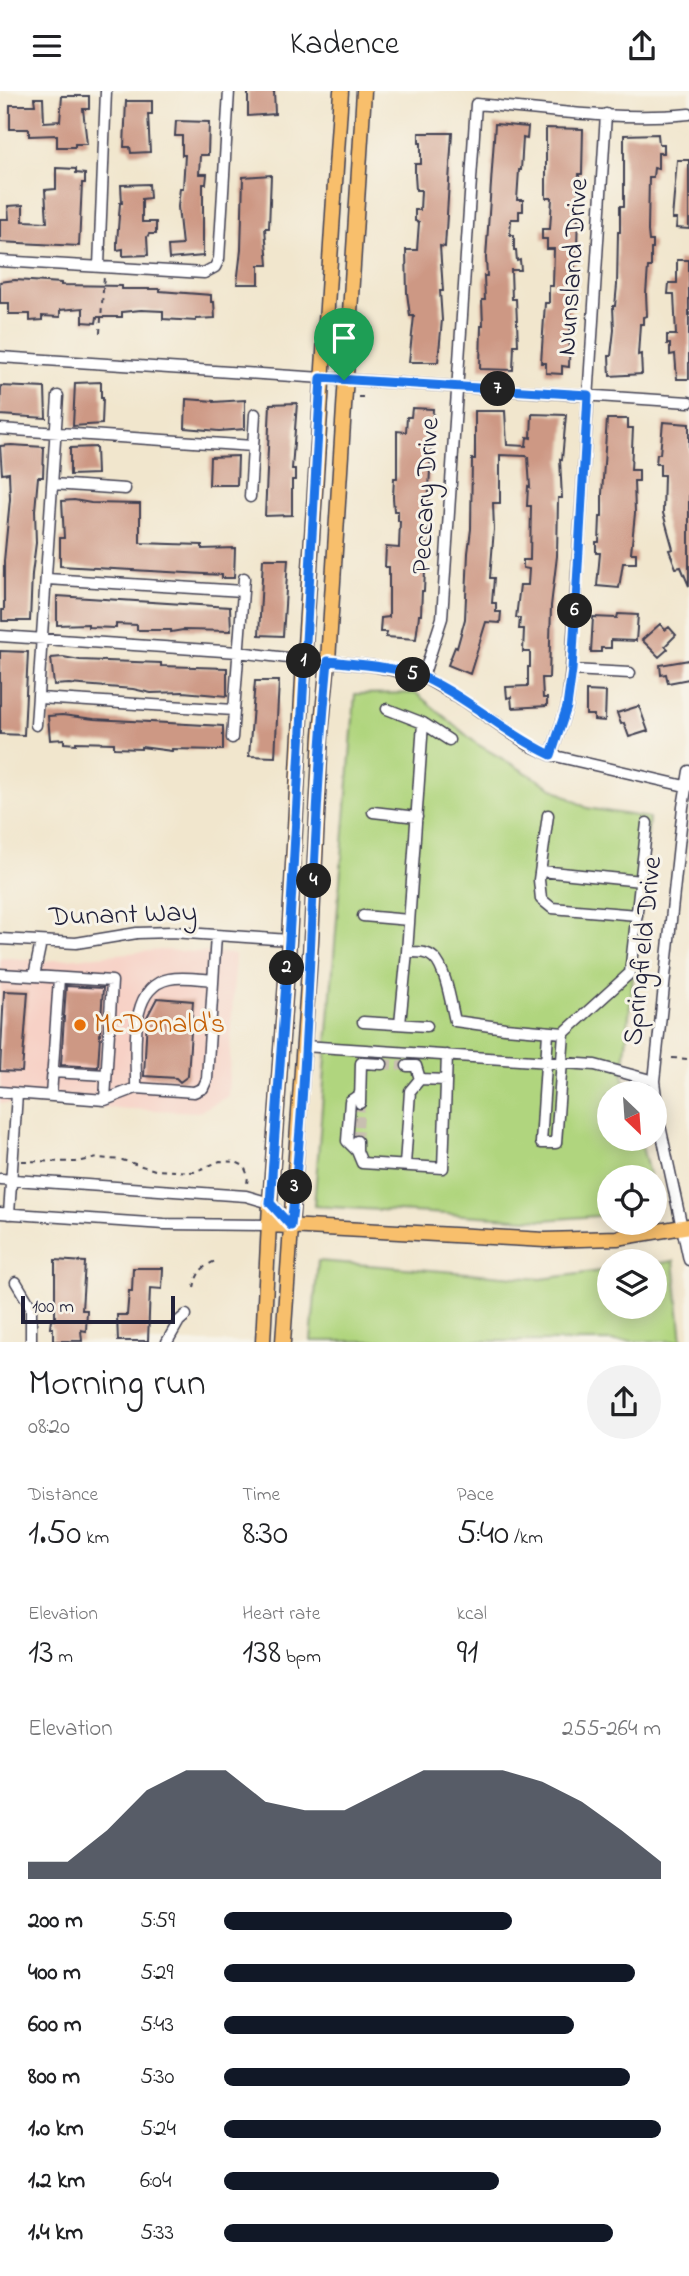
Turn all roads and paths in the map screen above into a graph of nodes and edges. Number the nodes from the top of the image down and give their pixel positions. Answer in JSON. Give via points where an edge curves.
{"nodes":[{"id":1,"x":106,"y":91,"type":"edge"},
{"id":2,"x":229,"y":91,"type":"edge"},
{"id":3,"x":341,"y":91,"type":"edge"},
{"id":4,"x":364,"y":91,"type":"edge"},
{"id":5,"x":606,"y":114,"type":"junction"},
{"id":6,"x":689,"y":114,"type":"edge"},
{"id":7,"x":0,"y":261,"type":"edge"},
{"id":8,"x":101,"y":271,"type":"junction"},
{"id":9,"x":100,"y":333,"type":"dead end"},
{"id":10,"x":0,"y":357,"type":"edge"},
{"id":11,"x":321,"y":378,"type":"junction"},
{"id":12,"x":344,"y":380,"type":"junction"},
{"id":13,"x":456,"y":386,"type":"junction"},
{"id":14,"x":588,"y":395,"type":"junction"},
{"id":15,"x":58,"y":396,"type":"dead end"},
{"id":16,"x":689,"y":402,"type":"edge"},
{"id":17,"x":256,"y":414,"type":"dead end"},
{"id":18,"x":0,"y":429,"type":"edge"},
{"id":19,"x":56,"y":432,"type":"junction"},
{"id":20,"x":253,"y":446,"type":"junction"},
{"id":21,"x":53,"y":484,"type":"junction"},
{"id":22,"x":125,"y":489,"type":"dead end"},
{"id":23,"x":250,"y":496,"type":"dead end"},
{"id":24,"x":244,"y":578,"type":"dead end"},
{"id":25,"x":47,"y":579,"type":"junction"},
{"id":26,"x":243,"y":591,"type":"junction"},
{"id":27,"x":0,"y":636,"type":"edge"},
{"id":28,"x":43,"y":638,"type":"junction"},
{"id":29,"x":238,"y":652,"type":"junction"},
{"id":30,"x":304,"y":660,"type":"junction"},
{"id":31,"x":328,"y":661,"type":"junction"},
{"id":32,"x":572,"y":670,"type":"junction"},
{"id":33,"x":630,"y":673,"type":"dead end"},
{"id":34,"x":423,"y":677,"type":"junction"},
{"id":35,"x":39,"y":698,"type":"junction"},
{"id":36,"x":387,"y":709,"type":"dead end"},
{"id":37,"x":234,"y":710,"type":"junction"},
{"id":38,"x":423,"y":723,"type":"junction"},
{"id":39,"x":36,"y":725,"type":"dead end"},
{"id":40,"x":232,"y":738,"type":"dead end"},
{"id":41,"x":449,"y":740,"type":"dead end"},
{"id":42,"x":551,"y":755,"type":"junction"},
{"id":43,"x":689,"y":771,"type":"edge"},
{"id":44,"x":685,"y":786,"type":"junction"},
{"id":45,"x":373,"y":812,"type":"dead end"},
{"id":46,"x":548,"y":815,"type":"dead end"},
{"id":47,"x":417,"y":817,"type":"junction"},
{"id":48,"x":647,"y":823,"type":"dead end"},
{"id":49,"x":541,"y":871,"type":"junction"},
{"id":50,"x":641,"y":881,"type":"junction"},
{"id":51,"x":637,"y":915,"type":"junction"},
{"id":52,"x":363,"y":916,"type":"dead end"},
{"id":53,"x":409,"y":920,"type":"junction"},
{"id":54,"x":216,"y":935,"type":"junction"},
{"id":55,"x":0,"y":939,"type":"edge"},
{"id":56,"x":289,"y":940,"type":"junction"},
{"id":57,"x":41,"y":942,"type":"junction"},
{"id":58,"x":407,"y":952,"type":"junction"},
{"id":59,"x":0,"y":974,"type":"edge"},
{"id":60,"x":34,"y":977,"type":"junction"},
{"id":61,"x":59,"y":978,"type":"junction"},
{"id":62,"x":213,"y":980,"type":"junction"},
{"id":63,"x":363,"y":1022,"type":"dead end"},
{"id":64,"x":400,"y":1024,"type":"junction"},
{"id":65,"x":427,"y":1026,"type":"dead end"},
{"id":66,"x":548,"y":1033,"type":"junction"},
{"id":67,"x":564,"y":1033,"type":"junction"},
{"id":68,"x":304,"y":1046,"type":"junction"},
{"id":69,"x":447,"y":1055,"type":"junction"},
{"id":70,"x":672,"y":1058,"type":"dead end"},
{"id":71,"x":689,"y":1059,"type":"edge"},
{"id":72,"x":546,"y":1062,"type":"junction"},
{"id":73,"x":562,"y":1063,"type":"junction"},
{"id":74,"x":382,"y":1064,"type":"tunnel mouth"},
{"id":75,"x":407,"y":1066,"type":"tunnel mouth"},
{"id":76,"x":52,"y":1072,"type":"junction"},
{"id":77,"x":106,"y":1075,"type":"junction"},
{"id":78,"x":420,"y":1079,"type":"junction"},
{"id":79,"x":446,"y":1080,"type":"junction"},
{"id":80,"x":654,"y":1081,"type":"joint"},
{"id":81,"x":136,"y":1088,"type":"junction"},
{"id":82,"x":0,"y":1092,"type":"edge"},
{"id":83,"x":17,"y":1094,"type":"junction"},
{"id":84,"x":51,"y":1096,"type":"junction"},
{"id":85,"x":105,"y":1100,"type":"junction"},
{"id":86,"x":667,"y":1151,"type":"edge"},
{"id":87,"x":13,"y":1160,"type":"junction"},
{"id":88,"x":405,"y":1165,"type":"junction"},
{"id":89,"x":6,"y":1179,"type":"edge"},
{"id":90,"x":247,"y":1184,"type":"dead end"},
{"id":91,"x":270,"y":1203,"type":"junction"},
{"id":92,"x":5,"y":1214,"type":"edge"},
{"id":93,"x":270,"y":1225,"type":"junction"},
{"id":94,"x":291,"y":1226,"type":"junction"},
{"id":95,"x":686,"y":1227,"type":"edge"},
{"id":96,"x":218,"y":1259,"type":"dead end"},
{"id":97,"x":689,"y":1260,"type":"edge"},
{"id":98,"x":16,"y":1282,"type":"dead end"},
{"id":99,"x":194,"y":1288,"type":"dead end"},
{"id":100,"x":186,"y":1315,"type":"dead end"},
{"id":101,"x":31,"y":1342,"type":"edge"},
{"id":102,"x":167,"y":1342,"type":"edge"},
{"id":103,"x":263,"y":1342,"type":"edge"},
{"id":104,"x":283,"y":1342,"type":"edge"}],
"edges":[{"from":1,"to":8,"type":"street"},
{"from":2,"to":8,"type":"street","via":[[215,267],[204,273]]},
{"from":3,"to":11,"type":"main road"},
{"from":4,"to":12,"type":"main road"},
{"from":5,"to":6,"type":"street"},
{"from":5,"to":13,"type":"street","name":"Peccary Drive","via":[[476,104]]},
{"from":5,"to":14,"type":"street","name":"Nunsland Drive"},
{"from":7,"to":8,"type":"street"},
{"from":8,"to":9,"type":"path"},
{"from":10,"to":11,"type":"street"},
{"from":11,"to":12,"type":"street"},
{"from":11,"to":30,"type":"main road"},
{"from":12,"to":13,"type":"street"},
{"from":12,"to":31,"type":"main road"},
{"from":13,"to":14,"type":"street"},
{"from":13,"to":34,"type":"street","name":"Peccary Drive","via":[[442,618]]},
{"from":14,"to":16,"type":"street"},
{"from":14,"to":32,"type":"street","name":"Nunsland Drive"},
{"from":15,"to":19,"type":"street"},
{"from":17,"to":20,"type":"street"},
{"from":18,"to":19,"type":"street"},
{"from":19,"to":20,"type":"street"},
{"from":19,"to":21,"type":"street"},
{"from":20,"to":23,"type":"street"},
{"from":21,"to":22,"type":"street"},
{"from":21,"to":25,"type":"street"},
{"from":24,"to":26,"type":"street"},
{"from":25,"to":26,"type":"street"},
{"from":25,"to":28,"type":"street"},
{"from":26,"to":29,"type":"street"},
{"from":27,"to":28,"type":"street"},
{"from":28,"to":29,"type":"street"},
{"from":28,"to":35,"type":"street"},
{"from":29,"to":30,"type":"street"},
{"from":29,"to":37,"type":"street"},
{"from":30,"to":31,"type":"main road"},
{"from":30,"to":56,"type":"main road"},
{"from":31,"to":34,"type":"street"},
{"from":31,"to":68,"type":"main road"},
{"from":32,"to":33,"type":"street"},
{"from":32,"to":42,"type":"street","name":"Nunsland Drive","via":[[567,707]]},
{"from":34,"to":42,"type":"street"},
{"from":35,"to":37,"type":"street"},
{"from":35,"to":39,"type":"street"},
{"from":36,"to":38,"type":"street"},
{"from":37,"to":40,"type":"street"},
{"from":38,"to":41,"type":"street"},
{"from":38,"to":47,"type":"street"},
{"from":42,"to":44,"type":"street"},
{"from":43,"to":44,"type":"street","name":"Springfield Drive"},
{"from":44,"to":80,"type":"street","name":"Springfield Drive"},
{"from":45,"to":47,"type":"street"},
{"from":46,"to":49,"type":"street"},
{"from":47,"to":53,"type":"street"},
{"from":48,"to":50,"type":"street"},
{"from":49,"to":50,"type":"street"},
{"from":49,"to":51,"type":"street","via":[[541,899],[552,908]]},
{"from":50,"to":51,"type":"street"},
{"from":51,"to":67,"type":"street","via":[[630,972]]},
{"from":52,"to":53,"type":"street"},
{"from":53,"to":58,"type":"street"},
{"from":54,"to":56,"type":"street","name":"Dunant Way"},
{"from":54,"to":57,"type":"street","name":"Dunant Way","via":[[155,932],[76,943]]},
{"from":54,"to":62,"type":"street"},
{"from":55,"to":57,"type":"street","name":"Dunant Way"},
{"from":56,"to":91,"type":"main road"},
{"from":57,"to":60,"type":"street"},
{"from":58,"to":64,"type":"street"},
{"from":58,"to":66,"type":"street","via":[[434,958],[455,1021]]},
{"from":59,"to":60,"type":"street"},
{"from":60,"to":61,"type":"street"},
{"from":61,"to":76,"type":"street"},
{"from":61,"to":77,"type":"street","via":[[112,981]]},
{"from":62,"to":81,"type":"street","via":[[172,978],[147,991],[138,1021]]},
{"from":62,"to":81,"type":"street","via":[[206,1084],[194,1092]]},
{"from":63,"to":64,"type":"street"},
{"from":64,"to":65,"type":"street"},
{"from":66,"to":67,"type":"street"},
{"from":66,"to":72,"type":"street"},
{"from":67,"to":73,"type":"street"},
{"from":68,"to":69,"type":"street"},
{"from":68,"to":94,"type":"main road"},
{"from":69,"to":72,"type":"street"},
{"from":69,"to":79,"type":"street"},
{"from":70,"to":71,"type":"path"},
{"from":72,"to":73,"type":"street"},
{"from":72,"to":73,"type":"street","via":[[541,1143],[556,1143]]},
{"from":73,"to":80,"type":"street","via":[[595,1065]]},
{"from":74,"to":88,"type":"street","via":[[360,1063],[360,1099],[350,1101],[347,1142],[357,1146],[362,1163]]},
{"from":75,"to":78,"type":"street","via":[[416,1066]]},
{"from":76,"to":77,"type":"street"},
{"from":76,"to":84,"type":"street"},
{"from":77,"to":85,"type":"street"},
{"from":78,"to":79,"type":"street"},
{"from":78,"to":88,"type":"street","via":[[410,1091]]},
{"from":79,"to":88,"type":"street","via":[[443,1168]]},
{"from":81,"to":85,"type":"street"},
{"from":82,"to":83,"type":"street"},
{"from":83,"to":84,"type":"street"},
{"from":83,"to":87,"type":"street"},
{"from":84,"to":85,"type":"street"},
{"from":86,"to":95,"type":"street","name":"Springfield Drive"},
{"from":87,"to":89,"type":"street"},
{"from":87,"to":90,"type":"path","via":[[76,1162],[98,1157],[155,1170],[194,1172],[220,1161],[236,1162],[244,1166]]},
{"from":89,"to":91,"type":"street","via":[[245,1196]]},
{"from":89,"to":92,"type":"street"},
{"from":91,"to":93,"type":"main road"},
{"from":91,"to":94,"type":"street"},
{"from":92,"to":93,"type":"street"},
{"from":93,"to":94,"type":"main road"},
{"from":93,"to":103,"type":"main road"},
{"from":94,"to":95,"type":"main road","via":[[545,1240],[617,1238]]},
{"from":94,"to":104,"type":"main road"},
{"from":95,"to":97,"type":"street","name":"Springfield Drive"},
{"from":96,"to":99,"type":"path","via":[[199,1271]]},
{"from":98,"to":101,"type":"street","via":[[31,1307]]},
{"from":100,"to":102,"type":"street"}]}
